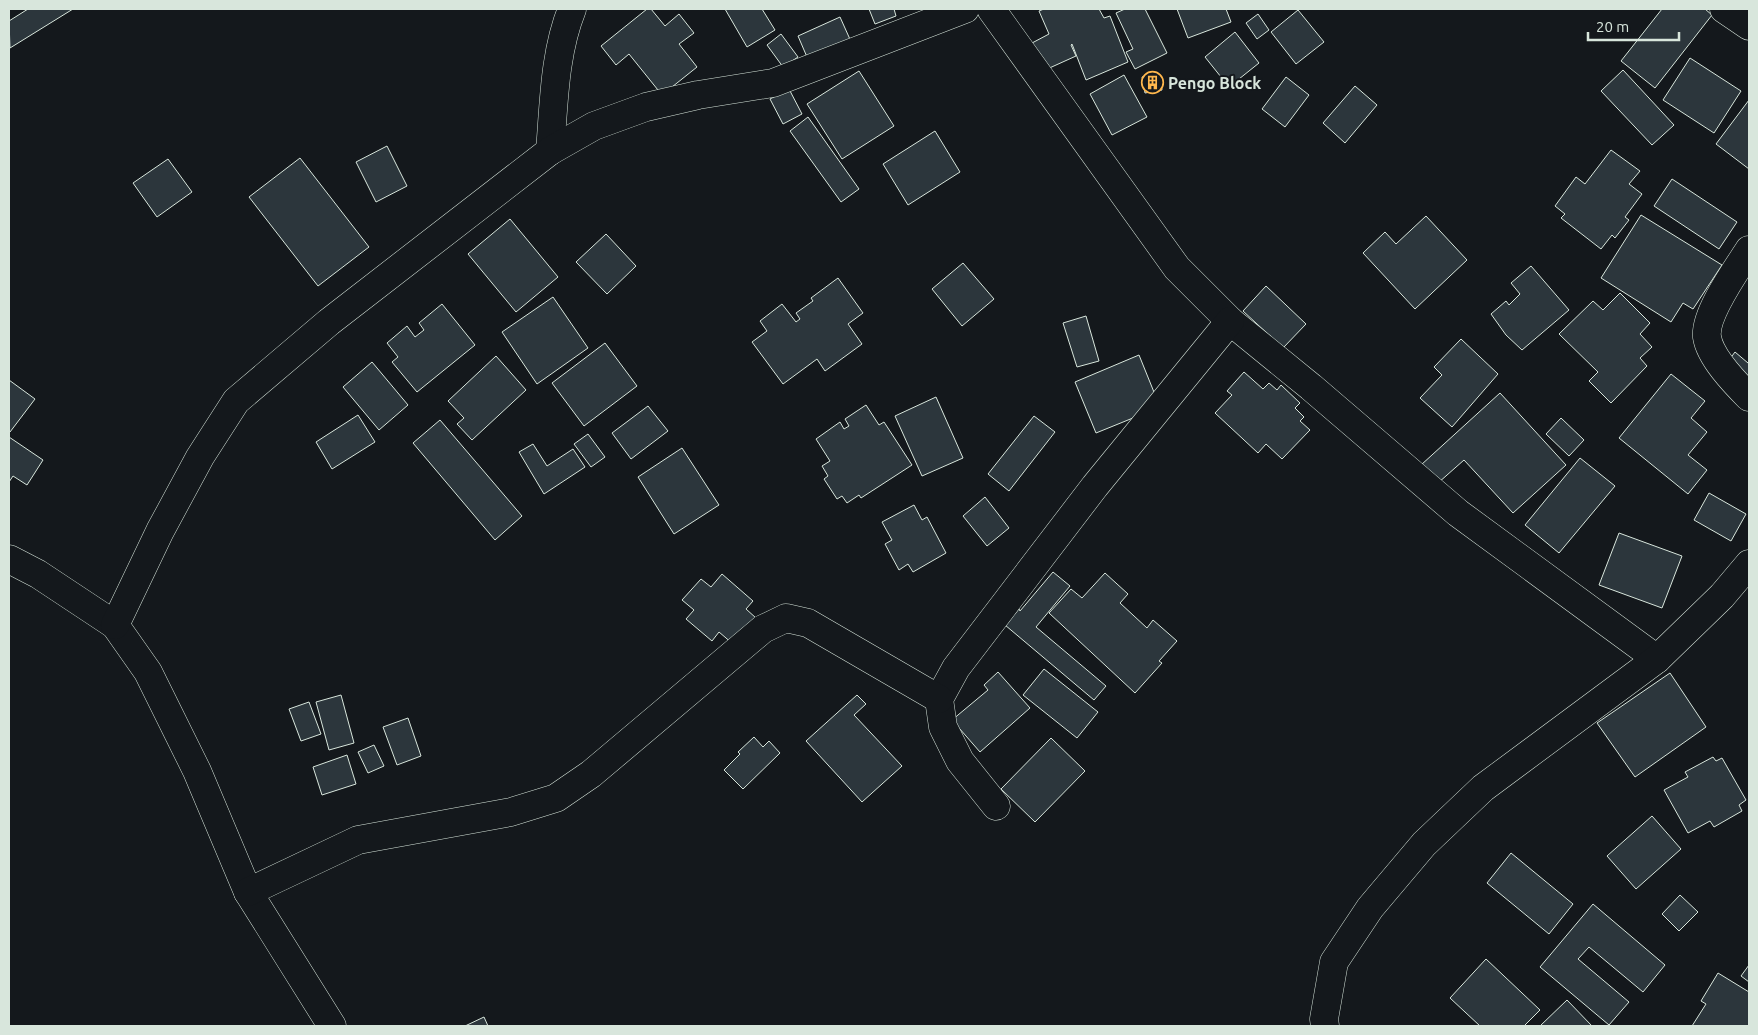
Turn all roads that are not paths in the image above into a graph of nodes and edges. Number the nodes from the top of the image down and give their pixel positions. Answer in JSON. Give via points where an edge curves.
{"nodes":[{"id":1,"x":572,"y":9,"type":"edge"},
{"id":2,"x":965,"y":9,"type":"edge"},
{"id":3,"x":991,"y":9,"type":"edge"},
{"id":4,"x":1724,"y":9,"type":"edge"},
{"id":5,"x":1749,"y":26,"type":"edge"},
{"id":6,"x":550,"y":151,"type":"junction"},
{"id":7,"x":1749,"y":250,"type":"edge"},
{"id":8,"x":1230,"y":321,"type":"junction"},
{"id":9,"x":1749,"y":397,"type":"edge"},
{"id":10,"x":9,"y":559,"type":"edge"},
{"id":11,"x":1749,"y":564,"type":"edge"},
{"id":12,"x":115,"y":625,"type":"junction"},
{"id":13,"x":1657,"y":660,"type":"junction"},
{"id":14,"x":939,"y":699,"type":"junction"},
{"id":15,"x":996,"y":806,"type":"dead end"},
{"id":16,"x":248,"y":892,"type":"junction"},
{"id":17,"x":332,"y":1026,"type":"edge"},
{"id":18,"x":1325,"y":1026,"type":"edge"}],
"edges":[{"from":1,"to":6,"type":"street","via":[[557,63]]},
{"from":2,"to":6,"type":"street","via":[[773,84],[698,95],[646,107],[594,126]]},
{"from":3,"to":8,"type":"street","via":[[1177,268]]},
{"from":4,"to":5,"type":"street"},
{"from":6,"to":12,"type":"street","via":[[329,322],[236,401],[200,457],[160,531]]},
{"from":7,"to":9,"type":"street","via":[[1723,289],[1709,322],[1707,336],[1717,358]]},
{"from":8,"to":13,"type":"street","via":[[1458,513]]},
{"from":8,"to":14,"type":"street","via":[[1071,518],[956,668]]},
{"from":10,"to":12,"type":"street","via":[[38,574]]},
{"from":11,"to":13,"type":"street","via":[[1722,596]]},
{"from":12,"to":16,"type":"street","via":[[148,672],[197,771]]},
{"from":13,"to":18,"type":"street","via":[[1483,788],[1424,844],[1370,908],[1334,962]]},
{"from":14,"to":15,"type":"street","via":[[943,727],[960,761]]},
{"from":14,"to":16,"type":"street","via":[[808,623],[786,618],[763,629],[591,774],[556,798],[511,812],[358,840]]},
{"from":16,"to":17,"type":"street"}]}
